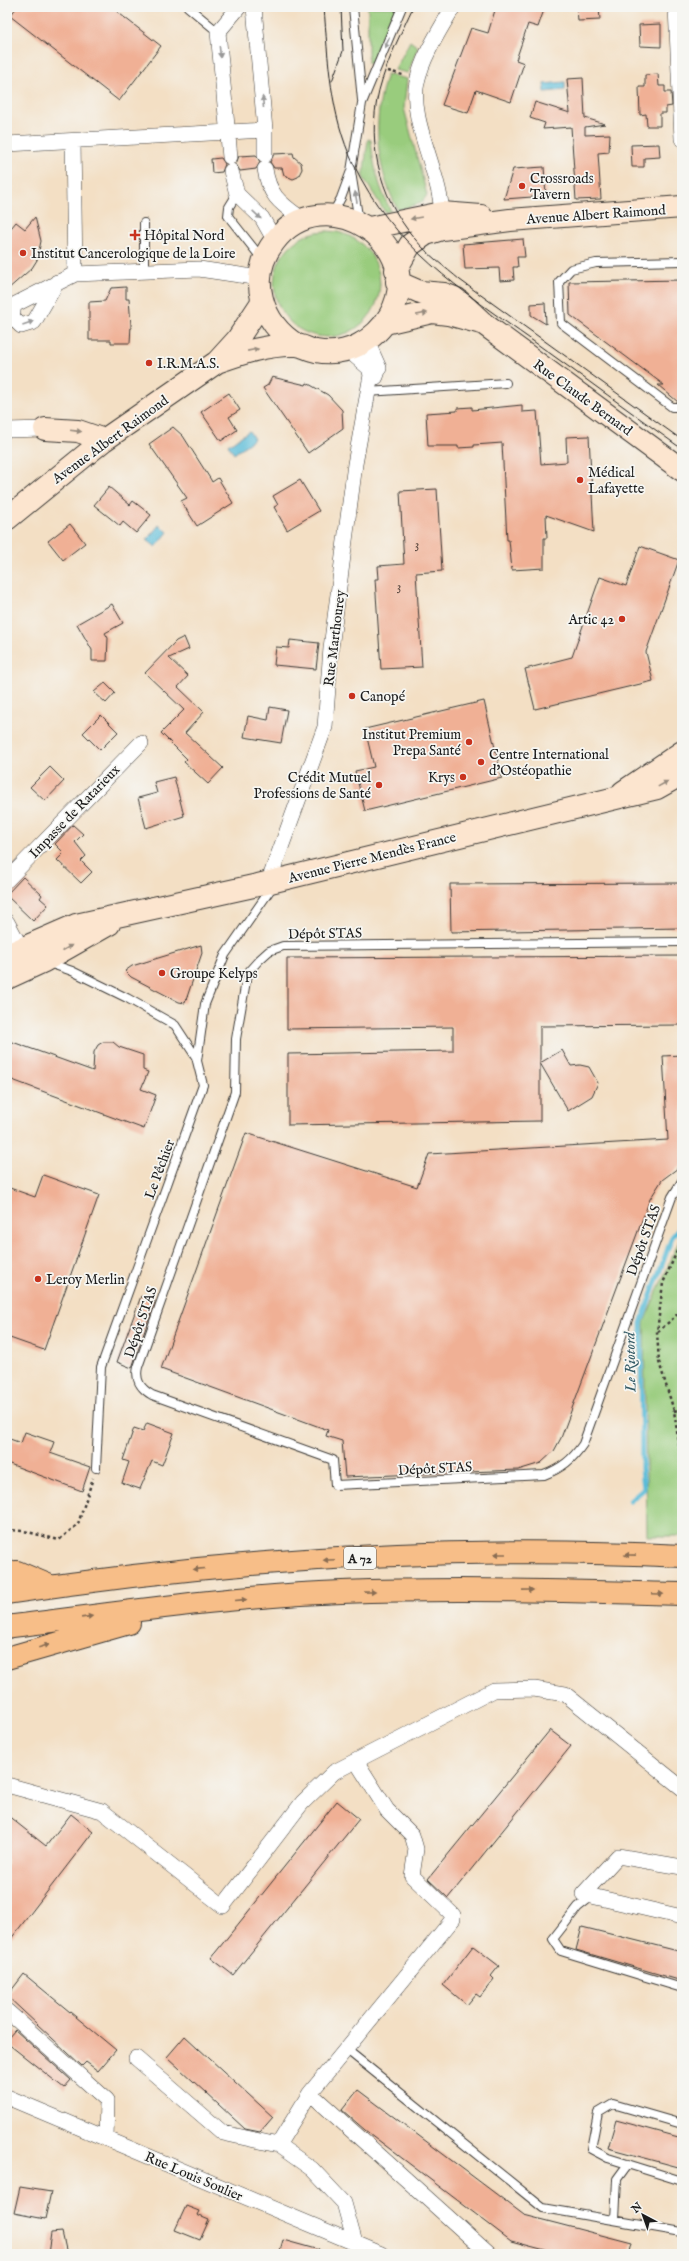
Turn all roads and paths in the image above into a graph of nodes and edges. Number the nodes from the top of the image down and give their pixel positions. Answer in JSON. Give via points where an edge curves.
{"nodes":[{"id":1,"x":188,"y":7,"type":"edge"},
{"id":2,"x":239,"y":7,"type":"edge"},
{"id":3,"x":254,"y":7,"type":"edge"},
{"id":4,"x":353,"y":7,"type":"edge"},
{"id":5,"x":402,"y":7,"type":"edge"},
{"id":6,"x":453,"y":7,"type":"edge"},
{"id":7,"x":676,"y":7,"type":"edge"},
{"id":8,"x":218,"y":32,"type":"junction"},
{"id":9,"x":388,"y":71,"type":"dead end"},
{"id":10,"x":410,"y":76,"type":"dead end"},
{"id":11,"x":362,"y":103,"type":"junction"},
{"id":12,"x":265,"y":130,"type":"junction"},
{"id":13,"x":228,"y":132,"type":"junction"},
{"id":14,"x":682,"y":139,"type":"edge"},
{"id":15,"x":73,"y":141,"type":"junction"},
{"id":16,"x":7,"y":144,"type":"edge"},
{"id":17,"x":351,"y":172,"type":"junction"},
{"id":18,"x":237,"y":194,"type":"junction"},
{"id":19,"x":682,"y":207,"type":"edge"},
{"id":20,"x":332,"y":215,"type":"junction"},
{"id":21,"x":303,"y":220,"type":"junction"},
{"id":22,"x":442,"y":221,"type":"junction"},
{"id":23,"x":144,"y":223,"type":"dead end"},
{"id":24,"x":364,"y":225,"type":"junction"},
{"id":25,"x":275,"y":241,"type":"junction"},
{"id":26,"x":682,"y":260,"type":"edge"},
{"id":27,"x":262,"y":270,"type":"junction"},
{"id":28,"x":144,"y":271,"type":"junction"},
{"id":29,"x":75,"y":274,"type":"junction"},
{"id":30,"x":397,"y":276,"type":"junction"},
{"id":31,"x":57,"y":282,"type":"dead end"},
{"id":32,"x":262,"y":302,"type":"junction"},
{"id":33,"x":385,"y":323,"type":"junction"},
{"id":34,"x":484,"y":324,"type":"junction"},
{"id":35,"x":297,"y":345,"type":"junction"},
{"id":36,"x":357,"y":345,"type":"junction"},
{"id":37,"x":217,"y":362,"type":"junction"},
{"id":38,"x":506,"y":383,"type":"dead end"},
{"id":39,"x":368,"y":388,"type":"junction"},
{"id":40,"x":682,"y":407,"type":"edge"},
{"id":41,"x":45,"y":429,"type":"joint"},
{"id":42,"x":7,"y":430,"type":"edge"},
{"id":43,"x":104,"y":440,"type":"junction"},
{"id":44,"x":682,"y":470,"type":"edge"},
{"id":45,"x":7,"y":519,"type":"edge"},
{"id":46,"x":141,"y":743,"type":"dead end"},
{"id":47,"x":682,"y":752,"type":"edge"},
{"id":48,"x":682,"y":774,"type":"edge"},
{"id":49,"x":615,"y":797,"type":"junction"},
{"id":50,"x":7,"y":880,"type":"edge"},
{"id":51,"x":272,"y":882,"type":"junction"},
{"id":52,"x":127,"y":913,"type":"junction"},
{"id":53,"x":7,"y":922,"type":"edge"},
{"id":54,"x":682,"y":942,"type":"edge"},
{"id":55,"x":14,"y":952,"type":"edge"},
{"id":56,"x":44,"y":961,"type":"junction"},
{"id":57,"x":7,"y":978,"type":"edge"},
{"id":58,"x":197,"y":1061,"type":"junction"},
{"id":59,"x":682,"y":1181,"type":"edge"},
{"id":60,"x":682,"y":1240,"type":"edge"},
{"id":61,"x":682,"y":1310,"type":"edge"},
{"id":62,"x":657,"y":1332,"type":"junction"},
{"id":63,"x":682,"y":1408,"type":"edge"},
{"id":64,"x":674,"y":1411,"type":"junction"},
{"id":65,"x":682,"y":1465,"type":"edge"},
{"id":66,"x":96,"y":1468,"type":"joint"},
{"id":67,"x":7,"y":1530,"type":"edge"},
{"id":68,"x":682,"y":1556,"type":"edge"},
{"id":69,"x":7,"y":1573,"type":"edge"},
{"id":70,"x":51,"y":1586,"type":"junction"},
{"id":71,"x":7,"y":1593,"type":"edge"},
{"id":72,"x":682,"y":1594,"type":"edge"},
{"id":73,"x":160,"y":1606,"type":"junction"},
{"id":74,"x":7,"y":1627,"type":"edge"},
{"id":75,"x":7,"y":1658,"type":"edge"},
{"id":76,"x":356,"y":1761,"type":"junction"},
{"id":77,"x":7,"y":1785,"type":"edge"},
{"id":78,"x":682,"y":1788,"type":"edge"},
{"id":79,"x":682,"y":1867,"type":"edge"},
{"id":80,"x":593,"y":1896,"type":"junction"},
{"id":81,"x":682,"y":1917,"type":"edge"},
{"id":82,"x":682,"y":1988,"type":"edge"},
{"id":83,"x":7,"y":2011,"type":"edge"},
{"id":84,"x":346,"y":2049,"type":"junction"},
{"id":85,"x":136,"y":2058,"type":"dead end"},
{"id":86,"x":310,"y":2093,"type":"junction"},
{"id":87,"x":7,"y":2097,"type":"edge"},
{"id":88,"x":682,"y":2124,"type":"edge"},
{"id":89,"x":106,"y":2139,"type":"junction"},
{"id":90,"x":278,"y":2145,"type":"junction"},
{"id":91,"x":628,"y":2164,"type":"junction"},
{"id":92,"x":682,"y":2181,"type":"edge"},
{"id":93,"x":615,"y":2220,"type":"junction"},
{"id":94,"x":682,"y":2232,"type":"edge"},
{"id":95,"x":355,"y":2243,"type":"junction"},
{"id":96,"x":381,"y":2254,"type":"edge"},
{"id":97,"x":489,"y":2254,"type":"edge"}],
"edges":[{"from":1,"to":8,"type":"lane"},
{"from":2,"to":8,"type":"street"},
{"from":12,"to":3,"type":"street","one_way":true},
{"from":4,"to":11,"type":"lane"},
{"from":5,"to":11,"type":"lane","one_way":true},
{"from":6,"to":22,"type":"street","via":[[424,62],[416,93],[418,113],[442,199]]},
{"from":7,"to":14,"type":"street"},
{"from":8,"to":13,"type":"street","one_way":true},
{"from":9,"to":10,"type":"path"},
{"from":11,"to":17,"type":"lane"},
{"from":12,"to":13,"type":"street"},
{"from":12,"to":21,"type":"street","via":[[268,185],[275,196]]},
{"from":13,"to":15,"type":"street"},
{"from":13,"to":18,"type":"street"},
{"from":15,"to":16,"type":"street"},
{"from":15,"to":29,"type":"street"},
{"from":17,"to":20,"type":"lane"},
{"from":24,"to":17,"type":"lane","one_way":true},
{"from":18,"to":25,"type":"street","one_way":true,"via":[[262,218]]},
{"from":18,"to":27,"type":"lane","via":[[229,207],[228,216]]},
{"from":19,"to":22,"type":"street","name":"Avenue Albert Raimond","via":[[510,220],[457,212]]},
{"from":20,"to":21,"type":"street"},
{"from":20,"to":24,"type":"street","via":[[346,217]]},
{"from":21,"to":25,"type":"street","via":[[288,228]]},
{"from":22,"to":24,"type":"street","name":"Avenue Albert Raimond","one_way":true},
{"from":22,"to":30,"type":"street","name":"Avenue Albert Raimond","via":[[410,245]]},
{"from":23,"to":28,"type":"lane"},
{"from":24,"to":30,"type":"street","via":[[386,246]]},
{"from":25,"to":27,"type":"street"},
{"from":26,"to":40,"type":"lane","via":[[596,263],[571,269],[559,282],[561,323],[672,407]]},
{"from":27,"to":28,"type":"street"},
{"from":27,"to":32,"type":"street"},
{"from":28,"to":29,"type":"street"},
{"from":29,"to":31,"type":"street"},
{"from":30,"to":33,"type":"street","via":[[394,306]]},
{"from":30,"to":34,"type":"street","name":"Rue Claude Bernard","via":[[420,292],[444,294],[457,299]]},
{"from":32,"to":35,"type":"street","via":[[275,327]]},
{"from":32,"to":37,"type":"street","name":"Avenue Albert Raimond","via":[[237,340]]},
{"from":33,"to":34,"type":"street","name":"Rue Claude Bernard","one_way":true,"via":[[432,312]]},
{"from":33,"to":36,"type":"street"},
{"from":34,"to":44,"type":"street","name":"Rue Claude Bernard"},
{"from":35,"to":36,"type":"street","via":[[327,352]]},
{"from":37,"to":35,"type":"street","name":"Avenue Albert Raimond","one_way":true,"via":[[249,350]]},
{"from":36,"to":39,"type":"street","name":"Rue Marthourey","via":[[370,369]]},
{"from":36,"to":39,"type":"street","name":"Rue Marthourey","via":[[378,368],[377,375]]},
{"from":37,"to":43,"type":"street","name":"Avenue Albert Raimond"},
{"from":38,"to":39,"type":"lane"},
{"from":39,"to":51,"type":"street","name":"Rue Marthourey","via":[[354,472],[325,726]]},
{"from":41,"to":42,"type":"street"},
{"from":41,"to":43,"type":"street","one_way":true,"via":[[78,431]]},
{"from":43,"to":45,"type":"street","name":"Avenue Albert Raimond"},
{"from":46,"to":50,"type":"street","name":"Impasse de Ratarieux"},
{"from":47,"to":49,"type":"street","name":"Avenue Pierre Mendès France"},
{"from":49,"to":48,"type":"street","name":"Avenue Pierre Mendès France","one_way":true,"via":[[656,788]]},
{"from":49,"to":51,"type":"street","name":"Avenue Pierre Mendès France"},
{"from":51,"to":52,"type":"street","name":"Avenue Pierre Mendès France"},
{"from":51,"to":58,"type":"lane","via":[[225,955],[205,1004]]},
{"from":52,"to":55,"type":"street","name":"Avenue Pierre Mendès France","via":[[76,924]]},
{"from":56,"to":52,"type":"street","name":"Avenue Pierre Mendès France","one_way":true},
{"from":53,"to":55,"type":"street"},
{"from":54,"to":59,"type":"lane","name":"Dépôt STAS","via":[[283,946],[269,951],[250,970],[246,981],[236,1039],[236,1092],[138,1367],[138,1381],[152,1395],[333,1460],[335,1485],[544,1475],[570,1461],[583,1444],[672,1197]]},
{"from":56,"to":57,"type":"street","name":"Avenue Pierre Mendès France"},
{"from":56,"to":58,"type":"lane","name":"Le Pêchier","via":[[72,971],[175,1025]]},
{"from":58,"to":66,"type":"lane","name":"Le Pêchier","via":[[203,1085],[101,1367]]},
{"from":60,"to":62,"type":"path","via":[[663,1283]]},
{"from":61,"to":62,"type":"path"},
{"from":62,"to":64,"type":"path","via":[[659,1362]]},
{"from":63,"to":64,"type":"path"},
{"from":64,"to":65,"type":"path"},
{"from":66,"to":67,"type":"path","via":[[78,1524],[59,1540],[24,1531]]},
{"from":68,"to":70,"type":"highway","number":"A 72","one_way":true,"via":[[517,1554],[361,1558],[240,1565]]},
{"from":69,"to":70,"type":"highway","via":[[17,1572]]},
{"from":70,"to":71,"type":"highway","number":"A 72"},
{"from":73,"to":72,"type":"highway","one_way":true,"via":[[341,1592],[536,1589]]},
{"from":74,"to":73,"type":"highway","one_way":true},
{"from":75,"to":73,"type":"highway","one_way":true,"via":[[137,1621]]},
{"from":76,"to":77,"type":"street","via":[[334,1772],[302,1804],[223,1906],[102,1811]]},
{"from":76,"to":78,"type":"street","via":[[494,1690],[534,1689],[564,1694]]},
{"from":76,"to":84,"type":"street","via":[[387,1810],[412,1835],[416,1849],[412,1876],[453,1915],[453,1919]]},
{"from":79,"to":80,"type":"street","via":[[618,1856],[583,1894]]},
{"from":80,"to":81,"type":"street"},
{"from":80,"to":82,"type":"lane","via":[[578,1907],[553,1939],[561,1951]]},
{"from":83,"to":89,"type":"street","via":[[107,2100]]},
{"from":84,"to":86,"type":"street"},
{"from":84,"to":93,"type":"lane","via":[[543,2208]]},
{"from":85,"to":90,"type":"street","via":[[224,2133]]},
{"from":86,"to":90,"type":"street"},
{"from":86,"to":97,"type":"street"},
{"from":87,"to":89,"type":"street","name":"Rue Louis Soulier"},
{"from":88,"to":91,"type":"lane","via":[[613,2104],[598,2113],[591,2148],[608,2158]]},
{"from":89,"to":95,"type":"street","name":"Rue Louis Soulier"},
{"from":90,"to":95,"type":"street","via":[[312,2169],[344,2203]]},
{"from":91,"to":92,"type":"lane"},
{"from":91,"to":93,"type":"lane","via":[[617,2180]]},
{"from":93,"to":94,"type":"lane"},
{"from":95,"to":96,"type":"street","name":"Rue Louis Soulier"}]}
